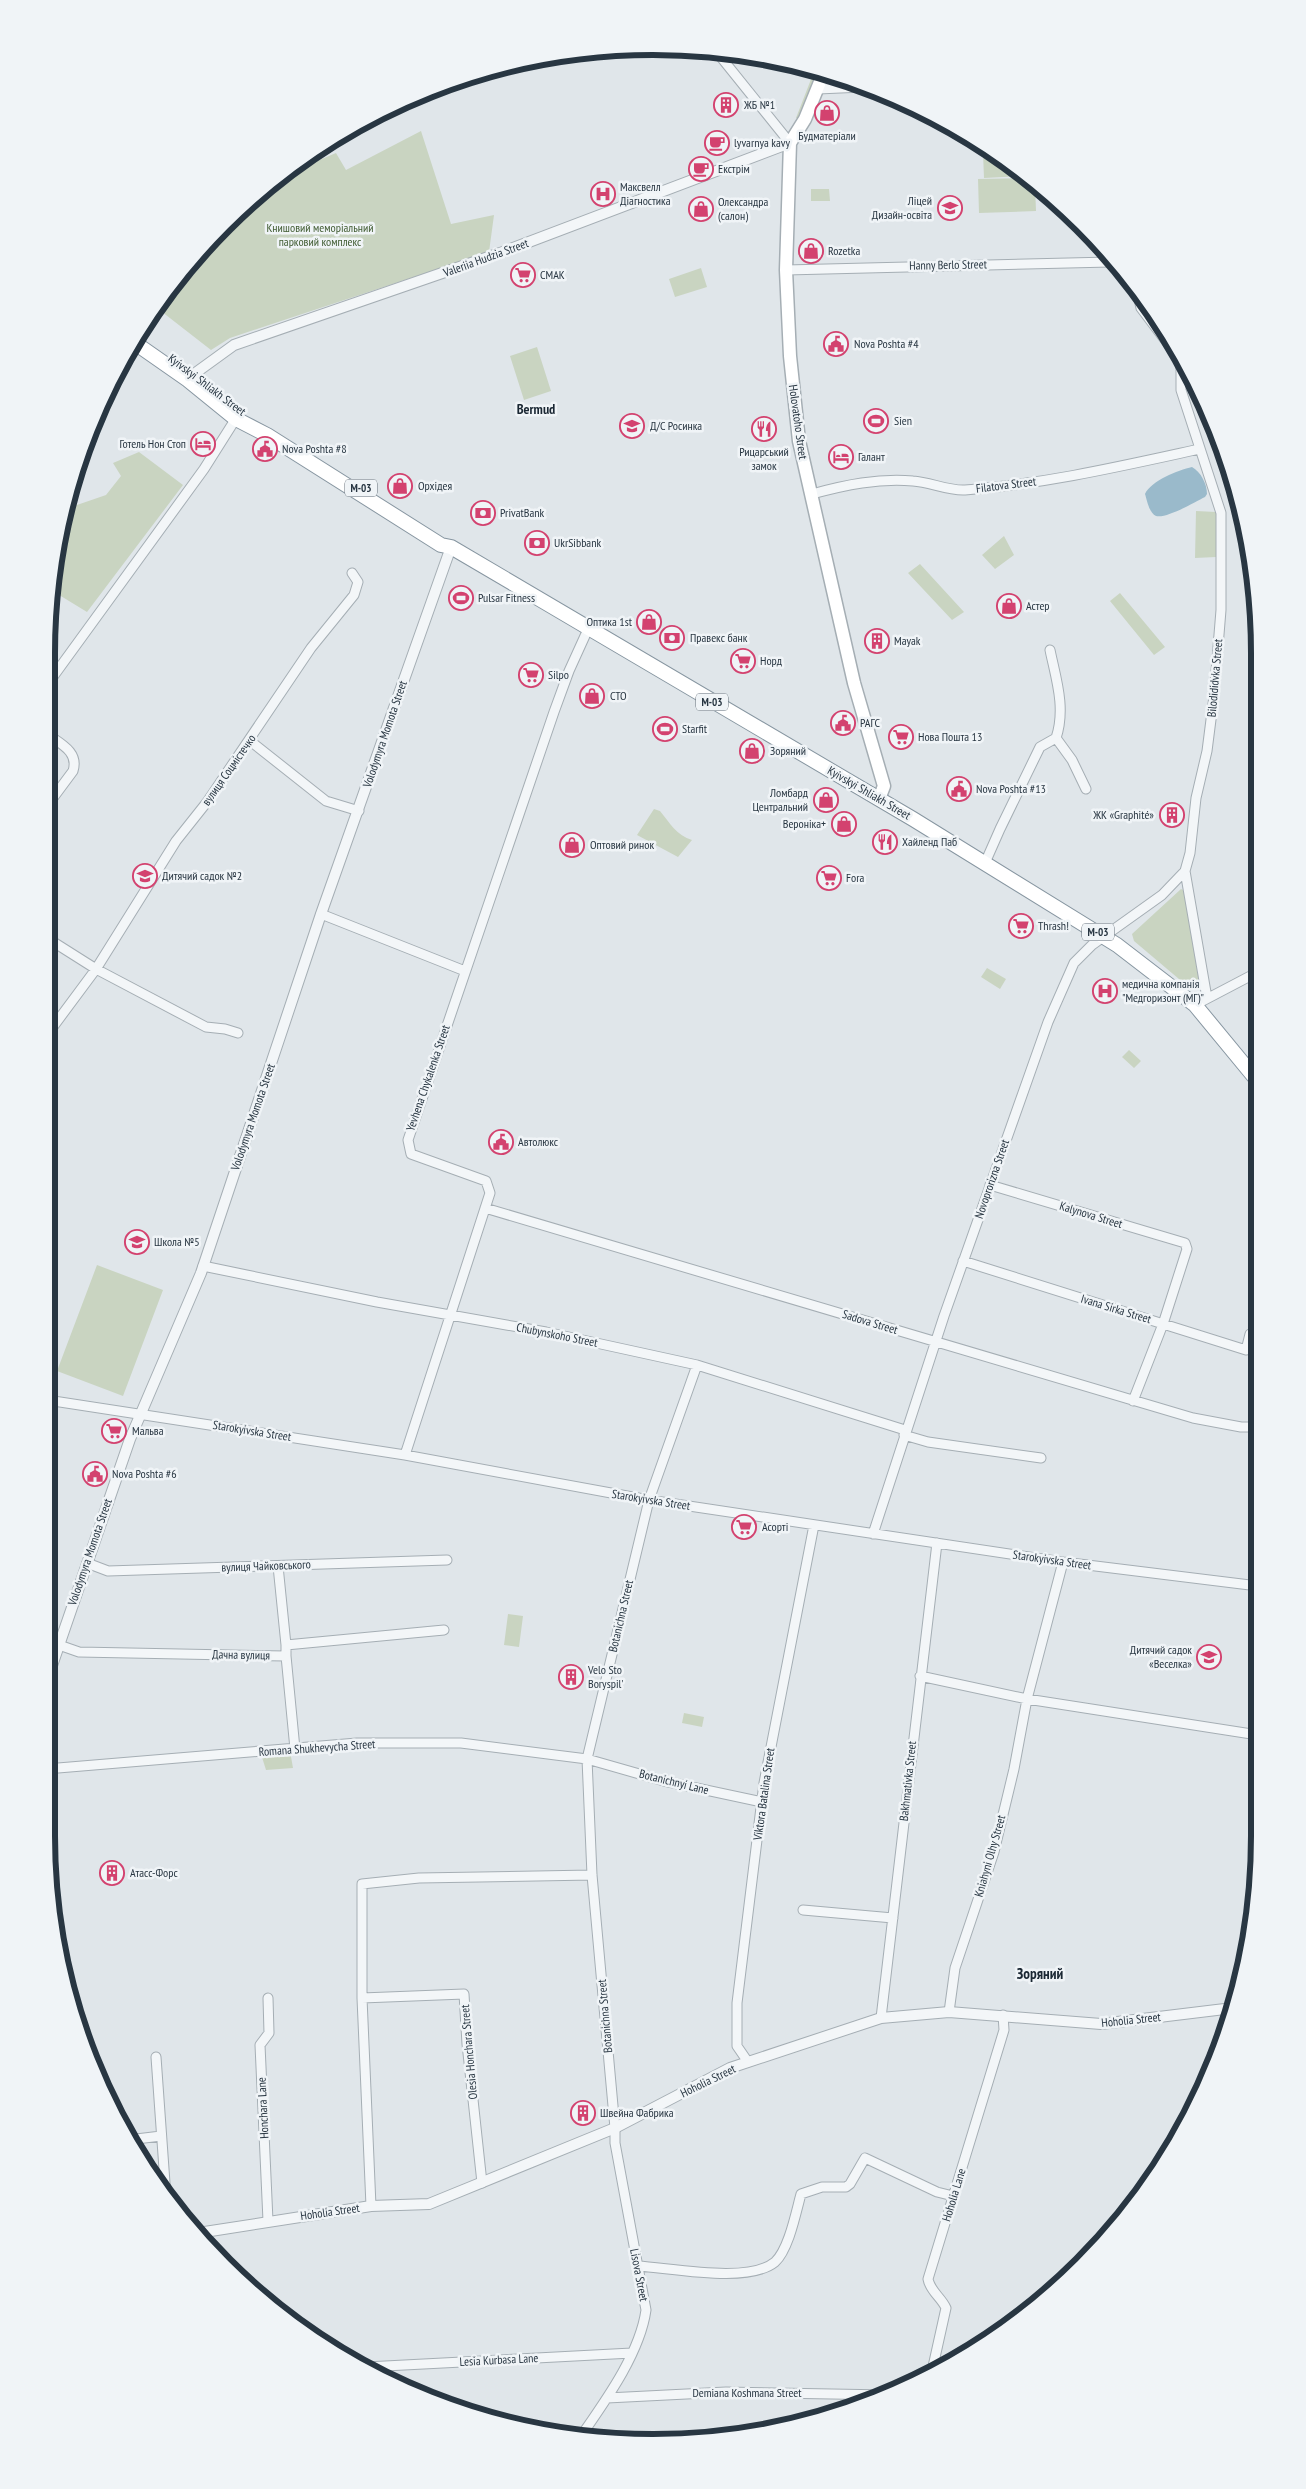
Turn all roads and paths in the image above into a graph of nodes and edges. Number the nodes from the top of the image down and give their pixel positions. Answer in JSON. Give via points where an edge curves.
{"nodes":[{"id":1,"x":722,"y":59,"type":"edge"},
{"id":2,"x":821,"y":79,"type":"edge"},
{"id":3,"x":847,"y":88,"type":"edge"},
{"id":4,"x":818,"y":89,"type":"junction"},
{"id":5,"x":790,"y":143,"type":"junction"},
{"id":6,"x":1105,"y":262,"type":"edge"},
{"id":7,"x":786,"y":270,"type":"junction"},
{"id":8,"x":145,"y":339,"type":"edge"},
{"id":9,"x":140,"y":345,"type":"edge"},
{"id":10,"x":1181,"y":373,"type":"edge"},
{"id":11,"x":191,"y":377,"type":"junction"},
{"id":12,"x":238,"y":416,"type":"junction"},
{"id":13,"x":1200,"y":449,"type":"junction"},
{"id":14,"x":812,"y":494,"type":"junction"},
{"id":15,"x":451,"y":547,"type":"junction"},
{"id":16,"x":352,"y":573,"type":"dead end"},
{"id":17,"x":589,"y":627,"type":"junction"},
{"id":18,"x":1050,"y":650,"type":"dead end"},
{"id":19,"x":55,"y":675,"type":"edge"},
{"id":20,"x":1056,"y":738,"type":"junction"},
{"id":21,"x":55,"y":740,"type":"edge"},
{"id":22,"x":249,"y":740,"type":"junction"},
{"id":23,"x":1086,"y":789,"type":"dead end"},
{"id":24,"x":55,"y":795,"type":"edge"},
{"id":25,"x":879,"y":799,"type":"junction"},
{"id":26,"x":358,"y":811,"type":"junction"},
{"id":27,"x":985,"y":863,"type":"junction"},
{"id":28,"x":1185,"y":871,"type":"junction"},
{"id":29,"x":321,"y":914,"type":"junction"},
{"id":30,"x":1104,"y":936,"type":"junction"},
{"id":31,"x":55,"y":943,"type":"edge"},
{"id":32,"x":96,"y":969,"type":"junction"},
{"id":33,"x":465,"y":971,"type":"junction"},
{"id":34,"x":1251,"y":976,"type":"edge"},
{"id":35,"x":1201,"y":1001,"type":"junction"},
{"id":36,"x":55,"y":1024,"type":"edge"},
{"id":37,"x":238,"y":1033,"type":"dead end"},
{"id":38,"x":1251,"y":1071,"type":"edge"},
{"id":39,"x":990,"y":1185,"type":"junction"},
{"id":40,"x":485,"y":1208,"type":"junction"},
{"id":41,"x":963,"y":1261,"type":"junction"},
{"id":42,"x":203,"y":1266,"type":"junction"},
{"id":43,"x":450,"y":1315,"type":"junction"},
{"id":44,"x":1163,"y":1324,"type":"junction"},
{"id":45,"x":1251,"y":1333,"type":"edge"},
{"id":46,"x":935,"y":1342,"type":"junction"},
{"id":47,"x":697,"y":1364,"type":"junction"},
{"id":48,"x":1133,"y":1400,"type":"junction"},
{"id":49,"x":55,"y":1401,"type":"edge"},
{"id":50,"x":141,"y":1414,"type":"junction"},
{"id":51,"x":1251,"y":1427,"type":"edge"},
{"id":52,"x":905,"y":1432,"type":"junction"},
{"id":53,"x":405,"y":1455,"type":"junction"},
{"id":54,"x":1041,"y":1458,"type":"dead end"},
{"id":55,"x":649,"y":1500,"type":"junction"},
{"id":56,"x":814,"y":1525,"type":"junction"},
{"id":57,"x":873,"y":1534,"type":"junction"},
{"id":58,"x":937,"y":1544,"type":"junction"},
{"id":59,"x":447,"y":1560,"type":"dead end"},
{"id":60,"x":1063,"y":1562,"type":"junction"},
{"id":61,"x":87,"y":1563,"type":"junction"},
{"id":62,"x":278,"y":1566,"type":"junction"},
{"id":63,"x":1251,"y":1585,"type":"edge"},
{"id":64,"x":444,"y":1630,"type":"dead end"},
{"id":65,"x":59,"y":1645,"type":"junction"},
{"id":66,"x":286,"y":1645,"type":"junction"},
{"id":67,"x":286,"y":1656,"type":"junction"},
{"id":68,"x":55,"y":1657,"type":"edge"},
{"id":69,"x":920,"y":1676,"type":"junction"},
{"id":70,"x":1027,"y":1699,"type":"junction"},
{"id":71,"x":1251,"y":1734,"type":"edge"},
{"id":72,"x":294,"y":1749,"type":"junction"},
{"id":73,"x":587,"y":1759,"type":"junction"},
{"id":74,"x":55,"y":1768,"type":"edge"},
{"id":75,"x":762,"y":1802,"type":"junction"},
{"id":76,"x":592,"y":1874,"type":"junction"},
{"id":77,"x":803,"y":1910,"type":"dead end"},
{"id":78,"x":892,"y":1918,"type":"junction"},
{"id":79,"x":268,"y":1998,"type":"dead end"},
{"id":80,"x":362,"y":1998,"type":"junction"},
{"id":81,"x":1225,"y":2009,"type":"edge"},
{"id":82,"x":949,"y":2012,"type":"junction"},
{"id":83,"x":1002,"y":2015,"type":"junction"},
{"id":84,"x":881,"y":2018,"type":"junction"},
{"id":85,"x":156,"y":2056,"type":"dead end"},
{"id":86,"x":748,"y":2062,"type":"junction"},
{"id":87,"x":615,"y":2128,"type":"junction"},
{"id":88,"x":161,"y":2136,"type":"junction"},
{"id":89,"x":137,"y":2139,"type":"edge"},
{"id":90,"x":165,"y":2180,"type":"edge"},
{"id":91,"x":482,"y":2183,"type":"junction"},
{"id":92,"x":953,"y":2196,"type":"junction"},
{"id":93,"x":371,"y":2206,"type":"junction"},
{"id":94,"x":268,"y":2222,"type":"junction"},
{"id":95,"x":205,"y":2232,"type":"edge"},
{"id":96,"x":638,"y":2266,"type":"junction"},
{"id":97,"x":632,"y":2353,"type":"junction"},
{"id":98,"x":934,"y":2363,"type":"edge"},
{"id":99,"x":380,"y":2367,"type":"edge"},
{"id":100,"x":865,"y":2395,"type":"edge"},
{"id":101,"x":606,"y":2398,"type":"junction"},
{"id":102,"x":586,"y":2430,"type":"edge"}],
"edges":[{"from":1,"to":5,"type":"street"},
{"from":2,"to":4,"type":"main road"},
{"from":3,"to":4,"type":"street"},
{"from":4,"to":5,"type":"main road"},
{"from":5,"to":7,"type":"main road","name":"Holovatoho Street"},
{"from":5,"to":11,"type":"street","name":"Valeriia Hudzia Street","via":[[500,254],[234,345]]},
{"from":6,"to":7,"type":"street","name":"Hanny Berlo Street"},
{"from":7,"to":14,"type":"main road","name":"Holovatoho Street","via":[[790,356],[799,441]]},
{"from":8,"to":11,"type":"highway","name":"Kyivskyi Shliakh Street","number":"М-03"},
{"from":9,"to":11,"type":"highway","name":"Kyivskyi Shliakh Street","number":"М-03"},
{"from":10,"to":13,"type":"street","name":"Bilodididvka Street","via":[[1181,390]]},
{"from":11,"to":12,"type":"highway","name":"Kyivskyi Shliakh Street","number":"М-03"},
{"from":12,"to":15,"type":"highway","name":"Kyivskyi Shliakh Street","number":"М-03","via":[[271,428],[361,488],[445,538]]},
{"from":12,"to":19,"type":"street","via":[[204,469]]},
{"from":13,"to":14,"type":"street","name":"Filatova Street","via":[[1018,485],[962,490],[913,481],[854,483]]},
{"from":13,"to":28,"type":"street","name":"Bilodididvka Street","via":[[1221,513],[1221,610],[1207,751]]},
{"from":14,"to":25,"type":"main road","name":"Holovatoho Street","via":[[854,683],[884,786]]},
{"from":15,"to":17,"type":"highway","name":"Kyivskyi Shliakh Street","number":"М-03"},
{"from":15,"to":26,"type":"street","name":"Volodymyra Momota Street"},
{"from":16,"to":22,"type":"street","name":"вулиця Соцмістечко","via":[[358,582],[354,595],[311,648]]},
{"from":17,"to":25,"type":"highway","name":"Kyivskyi Shliakh Street","number":"М-03"},
{"from":17,"to":33,"type":"street","name":"Yevhena Chykalenka Street","via":[[554,712]]},
{"from":18,"to":20,"type":"street","via":[[1062,709]]},
{"from":20,"to":23,"type":"street","via":[[1072,760]]},
{"from":20,"to":27,"type":"street","via":[[1040,747]]},
{"from":21,"to":24,"type":"street","via":[[69,750],[75,765]]},
{"from":22,"to":26,"type":"street","via":[[326,801]]},
{"from":22,"to":32,"type":"street","name":"вулиця Соцмістечко","via":[[176,841]]},
{"from":25,"to":27,"type":"highway","name":"Kyivskyi Shliakh Street","number":"М-03"},
{"from":26,"to":29,"type":"street","name":"Volodymyra Momota Street"},
{"from":27,"to":30,"type":"highway","name":"Kyivskyi Shliakh Street","number":"М-03"},
{"from":28,"to":30,"type":"street","name":"Novoprorizna Street","via":[[1162,895]]},
{"from":28,"to":35,"type":"street","name":"Bilodididvka Street"},
{"from":29,"to":33,"type":"street"},
{"from":29,"to":42,"type":"street","name":"Volodymyra Momota Street"},
{"from":30,"to":35,"type":"highway","name":"Kyivskyi Shliakh Street","number":"М-03"},
{"from":30,"to":39,"type":"street","name":"Novoprorizna Street","via":[[1074,964],[1048,1022]]},
{"from":31,"to":32,"type":"street"},
{"from":32,"to":36,"type":"street","name":"вулиця Соцмістечко"},
{"from":32,"to":37,"type":"street","via":[[206,1027]]},
{"from":33,"to":40,"type":"street","name":"Yevhena Chykalenka Street","via":[[408,1140],[411,1154],[486,1181],[490,1193]]},
{"from":34,"to":35,"type":"street"},
{"from":35,"to":38,"type":"highway","name":"Kyivskyi Shliakh Street","number":"М-03"},
{"from":39,"to":41,"type":"street","name":"Novoprorizna Street"},
{"from":39,"to":44,"type":"street","name":"Kalynova Street","via":[[1185,1243],[1187,1249]]},
{"from":40,"to":43,"type":"street","name":"Yevhena Chykalenka Street"},
{"from":40,"to":46,"type":"street","name":"Sadova Street"},
{"from":41,"to":44,"type":"street","name":"Ivana Sirka Street"},
{"from":41,"to":46,"type":"street","name":"Novoprorizna Street"},
{"from":42,"to":43,"type":"street","name":"Chubynskoho Street"},
{"from":42,"to":50,"type":"street","name":"Volodymyra Momota Street"},
{"from":43,"to":47,"type":"street","name":"Chubynskoho Street"},
{"from":43,"to":53,"type":"street","name":"Yevhena Chykalenka Street"},
{"from":44,"to":45,"type":"street","name":"Ivana Sirka Street","via":[[1246,1350]]},
{"from":44,"to":48,"type":"street"},
{"from":46,"to":48,"type":"street","name":"Sadova Street"},
{"from":46,"to":52,"type":"street","name":"Novoprorizna Street"},
{"from":47,"to":52,"type":"street","name":"Chubynskoho Street"},
{"from":47,"to":55,"type":"street","name":"Botanichna Street"},
{"from":48,"to":51,"type":"street","name":"Sadova Street","via":[[1193,1418]]},
{"from":49,"to":50,"type":"street","name":"Starokyivska Street"},
{"from":50,"to":53,"type":"street","name":"Starokyivska Street"},
{"from":50,"to":61,"type":"street","name":"Volodymyra Momota Street"},
{"from":52,"to":54,"type":"street","via":[[928,1442]]},
{"from":52,"to":57,"type":"street","name":"Novoprorizna Street"},
{"from":53,"to":55,"type":"street","name":"Starokyivska Street"},
{"from":55,"to":56,"type":"street","name":"Starokyivska Street"},
{"from":55,"to":73,"type":"street","name":"Botanichna Street"},
{"from":56,"to":57,"type":"street","name":"Starokyivska Street"},
{"from":56,"to":75,"type":"street","name":"Viktora Batalina Street"},
{"from":57,"to":58,"type":"street","name":"Starokyivska Street"},
{"from":58,"to":60,"type":"street","name":"Starokyivska Street"},
{"from":58,"to":69,"type":"street","name":"Bakhmativka Street"},
{"from":59,"to":62,"type":"street","name":"вулиця Чайковського"},
{"from":60,"to":63,"type":"street","name":"Starokyivska Street"},
{"from":60,"to":70,"type":"street","name":"Kniahyni Olhy Street"},
{"from":61,"to":62,"type":"street","name":"вулиця Чайковського","via":[[108,1571]]},
{"from":61,"to":65,"type":"street","name":"Volodymyra Momota Street"},
{"from":62,"to":66,"type":"street"},
{"from":64,"to":66,"type":"street","name":"Дачна вулиця"},
{"from":65,"to":67,"type":"street","name":"Дачна вулиця","via":[[79,1652]]},
{"from":65,"to":68,"type":"street","name":"Volodymyra Momota Street"},
{"from":66,"to":67,"type":"street","name":"Дачна вулиця"},
{"from":67,"to":72,"type":"street"},
{"from":69,"to":70,"type":"street"},
{"from":69,"to":78,"type":"street","name":"Bakhmativka Street"},
{"from":70,"to":71,"type":"street"},
{"from":70,"to":82,"type":"street","name":"Kniahyni Olhy Street","via":[[994,1852],[955,1968]]},
{"from":72,"to":73,"type":"street","name":"Romana Shukhevycha Street","via":[[357,1743],[461,1743]]},
{"from":72,"to":74,"type":"street","name":"Romana Shukhevycha Street"},
{"from":73,"to":75,"type":"street","name":"Botanichnyi Lane","via":[[664,1781]]},
{"from":73,"to":76,"type":"street","name":"Botanichna Street"},
{"from":75,"to":86,"type":"street","name":"Viktora Batalina Street","via":[[737,2004],[737,2046]]},
{"from":76,"to":80,"type":"street","via":[[419,1878],[362,1884]]},
{"from":76,"to":87,"type":"street","name":"Botanichna Street"},
{"from":77,"to":78,"type":"street"},
{"from":78,"to":84,"type":"street","name":"Bakhmativka Street"},
{"from":79,"to":94,"type":"street","name":"Honchara Lane","via":[[269,2032],[260,2046]]},
{"from":80,"to":91,"type":"street","name":"Olesia Honchara Street","via":[[464,1994]]},
{"from":80,"to":93,"type":"street"},
{"from":81,"to":83,"type":"street","name":"Hoholia Street","via":[[1101,2024]]},
{"from":82,"to":83,"type":"street","name":"Hoholia Street"},
{"from":82,"to":84,"type":"street","name":"Hoholia Street"},
{"from":83,"to":92,"type":"street","name":"Hoholia Lane","via":[[1004,2030]]},
{"from":84,"to":86,"type":"street","name":"Hoholia Street"},
{"from":85,"to":88,"type":"street"},
{"from":86,"to":87,"type":"street","name":"Hoholia Street","via":[[730,2068]]},
{"from":87,"to":91,"type":"street","name":"Hoholia Street"},
{"from":87,"to":96,"type":"street","name":"Lisova Street","via":[[622,2191]]},
{"from":88,"to":89,"type":"street"},
{"from":88,"to":90,"type":"street"},
{"from":91,"to":93,"type":"street","name":"Hoholia Street","via":[[429,2204]]},
{"from":92,"to":96,"type":"street","via":[[937,2192],[865,2158],[846,2187],[822,2187],[801,2194],[785,2248],[775,2262],[756,2271],[699,2273]]},
{"from":92,"to":98,"type":"street","name":"Hoholia Lane","via":[[928,2279],[929,2287],[946,2308]]},
{"from":93,"to":94,"type":"street","name":"Hoholia Street"},
{"from":94,"to":95,"type":"street","name":"Hoholia Street"},
{"from":96,"to":97,"type":"street","name":"Lisova Street","via":[[646,2310],[644,2326]]},
{"from":97,"to":99,"type":"street","name":"Lesia Kurbasa Lane"},
{"from":97,"to":101,"type":"street","name":"Lisova Street"},
{"from":100,"to":101,"type":"street","name":"Demiana Koshmana Street","via":[[726,2392]]},
{"from":101,"to":102,"type":"street","name":"Lisova Street"}]}
